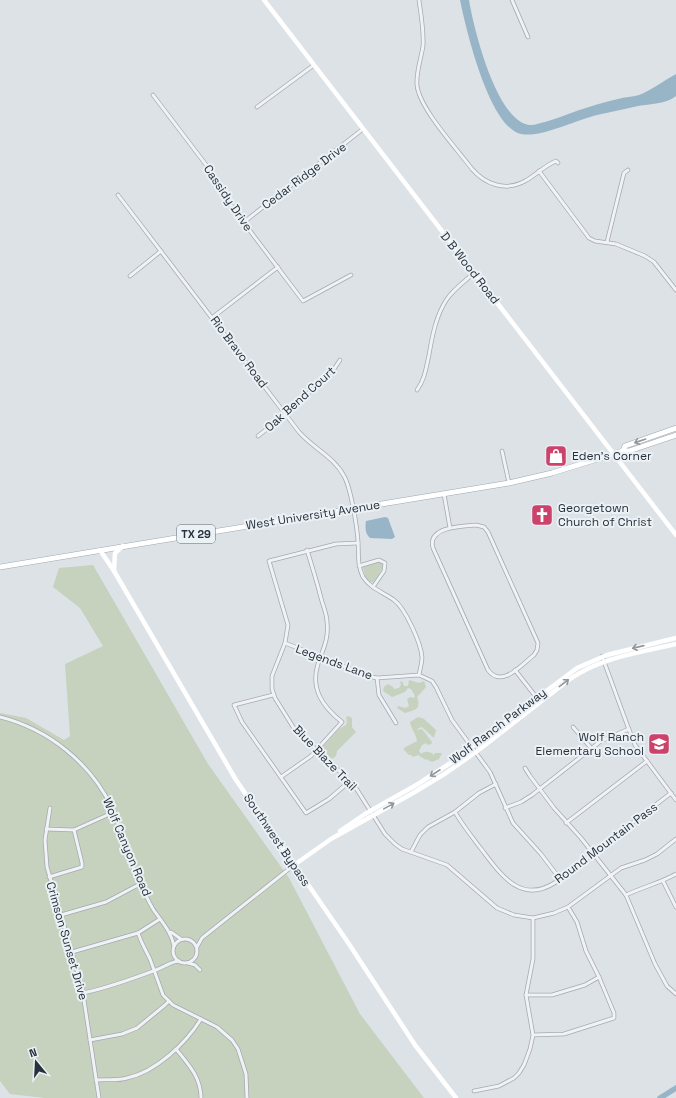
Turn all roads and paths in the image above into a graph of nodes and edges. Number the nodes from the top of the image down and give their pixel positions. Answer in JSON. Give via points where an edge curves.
{"nodes":[{"id":1,"x":265,"y":0,"type":"edge"},
{"id":2,"x":419,"y":0,"type":"edge"},
{"id":3,"x":512,"y":0,"type":"edge"},
{"id":4,"x":528,"y":37,"type":"dead end"},
{"id":5,"x":314,"y":65,"type":"junction"},
{"id":6,"x":153,"y":95,"type":"dead end"},
{"id":7,"x":257,"y":107,"type":"dead end"},
{"id":8,"x":363,"y":129,"type":"junction"},
{"id":9,"x":558,"y":163,"type":"dead end"},
{"id":10,"x":628,"y":170,"type":"dead end"},
{"id":11,"x":539,"y":171,"type":"junction"},
{"id":12,"x":118,"y":195,"type":"dead end"},
{"id":13,"x":244,"y":222,"type":"junction"},
{"id":14,"x":607,"y":242,"type":"junction"},
{"id":15,"x":161,"y":251,"type":"junction"},
{"id":16,"x":278,"y":268,"type":"junction"},
{"id":17,"x":474,"y":274,"type":"junction"},
{"id":18,"x":130,"y":276,"type":"dead end"},
{"id":19,"x":351,"y":276,"type":"dead end"},
{"id":20,"x":676,"y":290,"type":"edge"},
{"id":21,"x":213,"y":317,"type":"junction"},
{"id":22,"x":340,"y":360,"type":"dead end"},
{"id":23,"x":417,"y":390,"type":"dead end"},
{"id":24,"x":286,"y":414,"type":"junction"},
{"id":25,"x":676,"y":428,"type":"edge"},
{"id":26,"x":676,"y":435,"type":"edge"},
{"id":27,"x":258,"y":436,"type":"dead end"},
{"id":28,"x":502,"y":451,"type":"dead end"},
{"id":29,"x":623,"y":451,"type":"junction"},
{"id":30,"x":613,"y":454,"type":"junction"},
{"id":31,"x":509,"y":482,"type":"junction"},
{"id":32,"x":444,"y":494,"type":"junction"},
{"id":33,"x":353,"y":509,"type":"junction"},
{"id":34,"x":450,"y":528,"type":"junction"},
{"id":35,"x":676,"y":535,"type":"edge"},
{"id":36,"x":358,"y":543,"type":"junction"},
{"id":37,"x":124,"y":546,"type":"junction"},
{"id":38,"x":100,"y":550,"type":"junction"},
{"id":39,"x":307,"y":550,"type":"junction"},
{"id":40,"x":359,"y":566,"type":"junction"},
{"id":41,"x":0,"y":567,"type":"edge"},
{"id":42,"x":114,"y":571,"type":"junction"},
{"id":43,"x":372,"y":587,"type":"junction"},
{"id":44,"x":676,"y":638,"type":"edge"},
{"id":45,"x":285,"y":644,"type":"junction"},
{"id":46,"x":676,"y":644,"type":"edge"},
{"id":47,"x":602,"y":656,"type":"junction"},
{"id":48,"x":321,"y":658,"type":"junction"},
{"id":49,"x":604,"y":661,"type":"junction"},
{"id":50,"x":516,"y":670,"type":"junction"},
{"id":51,"x":419,"y":675,"type":"junction"},
{"id":52,"x":377,"y":678,"type":"junction"},
{"id":53,"x":273,"y":695,"type":"junction"},
{"id":54,"x":538,"y":700,"type":"junction"},
{"id":55,"x":0,"y":717,"type":"edge"},
{"id":56,"x":396,"y":723,"type":"dead end"},
{"id":57,"x":573,"y":727,"type":"dead end"},
{"id":58,"x":628,"y":729,"type":"junction"},
{"id":59,"x":591,"y":748,"type":"junction"},
{"id":60,"x":316,"y":749,"type":"junction"},
{"id":61,"x":474,"y":749,"type":"junction"},
{"id":62,"x":647,"y":761,"type":"junction"},
{"id":63,"x":525,"y":768,"type":"dead end"},
{"id":64,"x":281,"y":777,"type":"junction"},
{"id":65,"x":350,"y":781,"type":"junction"},
{"id":66,"x":496,"y":784,"type":"junction"},
{"id":67,"x":540,"y":789,"type":"junction"},
{"id":68,"x":671,"y":794,"type":"junction"},
{"id":69,"x":676,"y":800,"type":"edge"},
{"id":70,"x":50,"y":808,"type":"dead end"},
{"id":71,"x":505,"y":808,"type":"junction"},
{"id":72,"x":114,"y":812,"type":"junction"},
{"id":73,"x":455,"y":812,"type":"junction"},
{"id":74,"x":372,"y":813,"type":"junction"},
{"id":75,"x":566,"y":823,"type":"junction"},
{"id":76,"x":46,"y":829,"type":"junction"},
{"id":77,"x":74,"y":830,"type":"junction"},
{"id":78,"x":676,"y":840,"type":"edge"},
{"id":79,"x":411,"y":852,"type":"junction"},
{"id":80,"x":593,"y":854,"type":"junction"},
{"id":81,"x":294,"y":865,"type":"junction"},
{"id":82,"x":676,"y":874,"type":"edge"},
{"id":83,"x":610,"y":876,"type":"junction"},
{"id":84,"x":49,"y":877,"type":"junction"},
{"id":85,"x":560,"y":879,"type":"junction"},
{"id":86,"x":663,"y":881,"type":"junction"},
{"id":87,"x":140,"y":884,"type":"junction"},
{"id":88,"x":626,"y":895,"type":"junction"},
{"id":89,"x":676,"y":906,"type":"edge"},
{"id":90,"x":568,"y":907,"type":"junction"},
{"id":91,"x":61,"y":915,"type":"junction"},
{"id":92,"x":533,"y":918,"type":"junction"},
{"id":93,"x":160,"y":919,"type":"junction"},
{"id":94,"x":169,"y":931,"type":"junction"},
{"id":95,"x":138,"y":933,"type":"junction"},
{"id":96,"x":202,"y":938,"type":"junction"},
{"id":97,"x":181,"y":939,"type":"junction"},
{"id":98,"x":191,"y":940,"type":"junction"},
{"id":99,"x":174,"y":946,"type":"junction"},
{"id":100,"x":197,"y":947,"type":"junction"},
{"id":101,"x":72,"y":952,"type":"junction"},
{"id":102,"x":173,"y":953,"type":"junction"},
{"id":103,"x":195,"y":958,"type":"junction"},
{"id":104,"x":179,"y":961,"type":"junction"},
{"id":105,"x":168,"y":963,"type":"junction"},
{"id":106,"x":188,"y":963,"type":"junction"},
{"id":107,"x":197,"y":967,"type":"junction"},
{"id":108,"x":200,"y":970,"type":"dead end"},
{"id":109,"x":154,"y":971,"type":"junction"},
{"id":110,"x":599,"y":977,"type":"junction"},
{"id":111,"x":83,"y":993,"type":"junction"},
{"id":112,"x":676,"y":994,"type":"edge"},
{"id":113,"x":526,"y":995,"type":"junction"},
{"id":114,"x":169,"y":1001,"type":"junction"},
{"id":115,"x":201,"y":1019,"type":"junction"},
{"id":116,"x":533,"y":1035,"type":"junction"},
{"id":117,"x":90,"y":1040,"type":"junction"},
{"id":118,"x":176,"y":1049,"type":"junction"},
{"id":119,"x":96,"y":1080,"type":"junction"},
{"id":120,"x":474,"y":1091,"type":"dead end"},
{"id":121,"x":99,"y":1098,"type":"edge"},
{"id":122,"x":200,"y":1098,"type":"edge"},
{"id":123,"x":247,"y":1098,"type":"edge"},
{"id":124,"x":456,"y":1098,"type":"edge"}],
"edges":[{"from":1,"to":5,"type":"street","name":"D B Wood Road"},
{"from":2,"to":11,"type":"street","via":[[423,38],[417,85],[421,101],[431,116],[472,169],[487,182],[498,186],[513,186]]},
{"from":3,"to":4,"type":"street"},
{"from":5,"to":7,"type":"street"},
{"from":5,"to":8,"type":"street","name":"D B Wood Road"},
{"from":6,"to":13,"type":"street","name":"Cassidy Drive","via":[[213,174],[229,203]]},
{"from":8,"to":13,"type":"street","name":"Cedar Ridge Drive"},
{"from":8,"to":17,"type":"street","name":"D B Wood Road"},
{"from":9,"to":11,"type":"street","via":[[556,161],[548,164]]},
{"from":10,"to":14,"type":"street","via":[[624,174]]},
{"from":11,"to":14,"type":"street","via":[[585,233],[592,240]]},
{"from":12,"to":15,"type":"street","name":"Rio Bravo Road"},
{"from":13,"to":16,"type":"street","name":"Cassidy Drive"},
{"from":14,"to":20,"type":"street","via":[[647,257]]},
{"from":15,"to":18,"type":"street"},
{"from":15,"to":21,"type":"street","name":"Rio Bravo Road"},
{"from":16,"to":19,"type":"street","name":"Cassidy Drive","via":[[303,301]]},
{"from":16,"to":21,"type":"street"},
{"from":17,"to":23,"type":"street","via":[[454,291],[441,309],[423,382]]},
{"from":17,"to":30,"type":"street","name":"D B Wood Road"},
{"from":21,"to":24,"type":"street","name":"Rio Bravo Road"},
{"from":22,"to":24,"type":"street","name":"Oak Bend Court","via":[[334,370]]},
{"from":24,"to":27,"type":"street","name":"Oak Bend Court"},
{"from":24,"to":33,"type":"street","name":"Rio Bravo Road","via":[[304,437],[341,471],[349,488]]},
{"from":25,"to":29,"type":"main road","name":"West University Avenue","number":"TX 29","one_way":true,"via":[[626,446]]},
{"from":26,"to":29,"type":"main road","name":"West University Avenue","number":"TX 29"},
{"from":28,"to":31,"type":"street"},
{"from":29,"to":30,"type":"main road","name":"West University Avenue","number":"TX 29"},
{"from":30,"to":31,"type":"main road","name":"West University Avenue","number":"TX 29"},
{"from":30,"to":35,"type":"street","name":"D B Wood Road"},
{"from":31,"to":32,"type":"main road","name":"West University Avenue","number":"TX 29"},
{"from":32,"to":33,"type":"main road","name":"West University Avenue","number":"TX 29"},
{"from":32,"to":34,"type":"street"},
{"from":33,"to":36,"type":"street","name":"Rio Bravo Road"},
{"from":33,"to":37,"type":"main road","name":"West University Avenue","number":"TX 29"},
{"from":34,"to":50,"type":"street","via":[[436,534],[432,544],[488,670],[500,678]]},
{"from":34,"to":50,"type":"street","via":[[479,525],[488,532],[537,640],[538,647],[534,655]]},
{"from":36,"to":39,"type":"street","via":[[336,544]]},
{"from":36,"to":40,"type":"street","name":"Rio Bravo Road"},
{"from":37,"to":38,"type":"main road","name":"West University Avenue","number":"TX 29"},
{"from":37,"to":42,"type":"street","via":[[115,553]]},
{"from":38,"to":41,"type":"main road","name":"West University Avenue","number":"TX 29"},
{"from":38,"to":42,"type":"street","name":"Southwest Bypass"},
{"from":39,"to":45,"type":"street","name":"Blue Blaze Trail","via":[[269,561],[287,621]]},
{"from":39,"to":48,"type":"street","via":[[327,620],[327,642]]},
{"from":40,"to":43,"type":"street"},
{"from":40,"to":43,"type":"street","via":[[379,560],[385,564],[384,571]]},
{"from":42,"to":81,"type":"street","name":"Southwest Bypass","via":[[236,780]]},
{"from":43,"to":51,"type":"street","via":[[396,602],[405,613],[421,653]]},
{"from":44,"to":47,"type":"street","name":"Wolf Ranch Parkway","one_way":true},
{"from":45,"to":48,"type":"street","name":"Legends Lane"},
{"from":45,"to":53,"type":"street","name":"Blue Blaze Trail","via":[[272,676]]},
{"from":46,"to":49,"type":"street","name":"Wolf Ranch Parkway"},
{"from":47,"to":49,"type":"street"},
{"from":47,"to":54,"type":"street","name":"Wolf Ranch Parkway","via":[[572,670]]},
{"from":48,"to":52,"type":"street","name":"Legends Lane"},
{"from":48,"to":60,"type":"street","via":[[316,672],[317,691],[326,707],[342,722]]},
{"from":54,"to":49,"type":"street","name":"Wolf Ranch Parkway","one_way":true,"via":[[578,674]]},
{"from":49,"to":58,"type":"street"},
{"from":50,"to":54,"type":"street"},
{"from":51,"to":52,"type":"street","name":"Legends Lane"},
{"from":51,"to":61,"type":"street","via":[[436,687],[449,715]]},
{"from":52,"to":56,"type":"street","via":[[379,695]]},
{"from":53,"to":60,"type":"street","name":"Blue Blaze Trail","via":[[295,730]]},
{"from":53,"to":64,"type":"street","via":[[234,705],[242,722]]},
{"from":54,"to":61,"type":"street","name":"Wolf Ranch Parkway"},
{"from":55,"to":72,"type":"street","name":"Wolf Canyon Road","via":[[26,725],[62,746],[93,778]]},
{"from":57,"to":59,"type":"street"},
{"from":58,"to":59,"type":"street","via":[[606,738]]},
{"from":58,"to":62,"type":"street","via":[[635,745]]},
{"from":59,"to":67,"type":"street"},
{"from":60,"to":64,"type":"street","via":[[311,756]]},
{"from":60,"to":65,"type":"street","name":"Blue Blaze Trail"},
{"from":61,"to":66,"type":"street"},
{"from":61,"to":74,"type":"street","name":"Wolf Ranch Parkway"},
{"from":62,"to":68,"type":"street"},
{"from":62,"to":75,"type":"street"},
{"from":63,"to":67,"type":"street"},
{"from":64,"to":65,"type":"street","via":[[306,812],[329,799]]},
{"from":65,"to":74,"type":"street","name":"Blue Blaze Trail"},
{"from":66,"to":71,"type":"street"},
{"from":66,"to":73,"type":"street","via":[[479,793]]},
{"from":67,"to":71,"type":"street","via":[[526,799]]},
{"from":67,"to":75,"type":"street"},
{"from":68,"to":69,"type":"street"},
{"from":68,"to":80,"type":"street","name":"Round Mountain Pass"},
{"from":70,"to":76,"type":"street","name":"Crimson Sunset Drive"},
{"from":71,"to":85,"type":"street","via":[[515,827]]},
{"from":72,"to":77,"type":"street"},
{"from":72,"to":87,"type":"street","name":"Wolf Canyon Road"},
{"from":73,"to":79,"type":"street","via":[[424,831]]},
{"from":73,"to":85,"type":"street","name":"Round Mountain Pass","via":[[501,875],[509,882],[522,888],[535,889],[547,887]]},
{"from":74,"to":79,"type":"street","name":"Blue Blaze Trail","via":[[388,838],[402,849]]},
{"from":74,"to":81,"type":"street","name":"Wolf Ranch Parkway","via":[[340,831]]},
{"from":75,"to":80,"type":"street"},
{"from":76,"to":77,"type":"street"},
{"from":76,"to":84,"type":"street","name":"Crimson Sunset Drive","via":[[45,852]]},
{"from":77,"to":84,"type":"street","via":[[82,867]]},
{"from":78,"to":83,"type":"street","name":"Blue Blaze Trail","via":[[657,854],[621,868]]},
{"from":79,"to":92,"type":"street","name":"Blue Blaze Trail","via":[[447,865],[497,908],[514,915]]},
{"from":80,"to":83,"type":"street"},
{"from":80,"to":85,"type":"street","name":"Round Mountain Pass"},
{"from":81,"to":96,"type":"street","name":"Wolf Ranch Parkway"},
{"from":81,"to":124,"type":"street","name":"Southwest Bypass","via":[[411,1039]]},
{"from":82,"to":86,"type":"street"},
{"from":83,"to":88,"type":"street"},
{"from":83,"to":90,"type":"street","name":"Blue Blaze Trail"},
{"from":84,"to":91,"type":"street","name":"Crimson Sunset Drive"},
{"from":86,"to":88,"type":"street"},
{"from":86,"to":89,"type":"street"},
{"from":87,"to":91,"type":"street","via":[[106,902]]},
{"from":87,"to":93,"type":"street","name":"Wolf Canyon Road"},
{"from":88,"to":112,"type":"street","via":[[667,986]]},
{"from":90,"to":92,"type":"street","name":"Blue Blaze Trail"},
{"from":90,"to":110,"type":"street","via":[[577,922],[586,951]]},
{"from":91,"to":101,"type":"street","name":"Crimson Sunset Drive"},
{"from":92,"to":113,"type":"street","via":[[533,959]]},
{"from":93,"to":94,"type":"street","name":"Wolf Canyon Road"},
{"from":93,"to":95,"type":"street"},
{"from":94,"to":97,"type":"street","name":"Wolf Canyon Road"},
{"from":94,"to":99,"type":"street","name":"Wolf Canyon Road"},
{"from":95,"to":101,"type":"street"},
{"from":95,"to":109,"type":"street"},
{"from":96,"to":98,"type":"street","name":"Wolf Ranch Parkway"},
{"from":96,"to":100,"type":"street","name":"Wolf Ranch Parkway"},
{"from":97,"to":98,"type":"street"},
{"from":97,"to":99,"type":"street"},
{"from":98,"to":100,"type":"street"},
{"from":99,"to":102,"type":"street"},
{"from":100,"to":103,"type":"street"},
{"from":101,"to":111,"type":"street","name":"Crimson Sunset Drive"},
{"from":102,"to":104,"type":"street"},
{"from":102,"to":105,"type":"street"},
{"from":103,"to":106,"type":"street"},
{"from":103,"to":107,"type":"street"},
{"from":104,"to":105,"type":"street"},
{"from":104,"to":106,"type":"street"},
{"from":105,"to":109,"type":"street"},
{"from":106,"to":107,"type":"street"},
{"from":107,"to":108,"type":"street"},
{"from":109,"to":111,"type":"street"},
{"from":109,"to":114,"type":"street","via":[[163,995]]},
{"from":110,"to":113,"type":"street","via":[[585,985],[552,994]]},
{"from":110,"to":116,"type":"street","via":[[614,1018],[564,1034]]},
{"from":111,"to":117,"type":"street","name":"Crimson Sunset Drive"},
{"from":113,"to":116,"type":"street"},
{"from":114,"to":115,"type":"street"},
{"from":114,"to":117,"type":"street","via":[[137,1028],[122,1034]]},
{"from":115,"to":118,"type":"street"},
{"from":115,"to":123,"type":"street","via":[[217,1027],[238,1049],[246,1074]]},
{"from":116,"to":120,"type":"street","via":[[524,1065],[514,1078],[499,1086]]},
{"from":117,"to":119,"type":"street","name":"Crimson Sunset Drive"},
{"from":118,"to":119,"type":"street","via":[[155,1066],[133,1076]]},
{"from":118,"to":122,"type":"street","via":[[194,1072],[200,1089]]},
{"from":119,"to":121,"type":"street","name":"Crimson Sunset Drive"}]}
